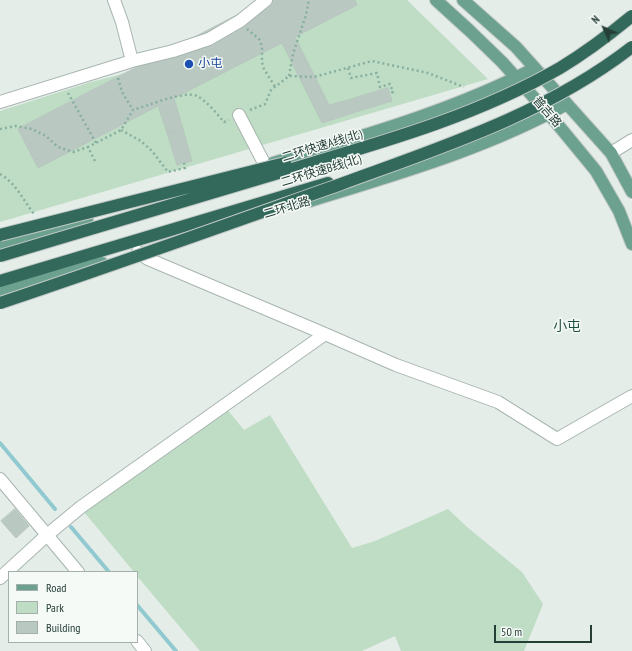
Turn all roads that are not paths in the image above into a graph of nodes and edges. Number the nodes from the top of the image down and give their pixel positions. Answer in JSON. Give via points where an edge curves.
{"nodes":[{"id":1,"x":114,"y":0,"type":"edge"},
{"id":2,"x":266,"y":0,"type":"edge"},
{"id":3,"x":436,"y":0,"type":"edge"},
{"id":4,"x":463,"y":0,"type":"edge"},
{"id":5,"x":632,"y":16,"type":"edge"},
{"id":6,"x":632,"y":47,"type":"edge"},
{"id":7,"x":132,"y":61,"type":"junction"},
{"id":8,"x":535,"y":68,"type":"junction"},
{"id":9,"x":516,"y":78,"type":"junction"},
{"id":10,"x":0,"y":102,"type":"edge"},
{"id":11,"x":567,"y":104,"type":"junction"},
{"id":12,"x":549,"y":114,"type":"junction"},
{"id":13,"x":239,"y":115,"type":"road end"},
{"id":14,"x":424,"y":128,"type":"junction"},
{"id":15,"x":632,"y":140,"type":"edge"},
{"id":16,"x":431,"y":150,"type":"junction"},
{"id":17,"x":610,"y":154,"type":"junction"},
{"id":18,"x":265,"y":165,"type":"junction"},
{"id":19,"x":632,"y":192,"type":"edge"},
{"id":20,"x":0,"y":235,"type":"edge"},
{"id":21,"x":0,"y":244,"type":"edge"},
{"id":22,"x":632,"y":244,"type":"edge"},
{"id":23,"x":138,"y":252,"type":"junction"},
{"id":24,"x":0,"y":256,"type":"edge"},
{"id":25,"x":0,"y":281,"type":"edge"},
{"id":26,"x":0,"y":293,"type":"edge"},
{"id":27,"x":0,"y":303,"type":"edge"},
{"id":28,"x":325,"y":334,"type":"junction"},
{"id":29,"x":632,"y":396,"type":"edge"},
{"id":30,"x":0,"y":478,"type":"edge"},
{"id":31,"x":47,"y":535,"type":"junction"},
{"id":32,"x":77,"y":571,"type":"edge"},
{"id":33,"x":0,"y":578,"type":"edge"},
{"id":34,"x":138,"y":642,"type":"edge"},
{"id":35,"x":145,"y":651,"type":"edge"}],
"edges":[{"from":1,"to":7,"type":"street"},
{"from":2,"to":7,"type":"street","via":[[240,21],[209,39]]},
{"from":3,"to":9,"type":"main road","name":"普吉路"},
{"from":4,"to":8,"type":"main road","name":"普吉路"},
{"from":5,"to":14,"type":"highway","name":"二环快速A线(北)","bridge":true,"via":[[580,56],[541,78],[492,102]]},
{"from":6,"to":16,"type":"highway","name":"二环快速B线(北)","bridge":true,"via":[[592,75],[530,110]]},
{"from":7,"to":10,"type":"street"},
{"from":8,"to":9,"type":"main road"},
{"from":8,"to":11,"type":"main road","name":"普吉路"},
{"from":9,"to":12,"type":"main road","name":"普吉路"},
{"from":9,"to":18,"type":"main road","via":[[420,117]]},
{"from":11,"to":12,"type":"main road","name":"二环北路"},
{"from":11,"to":17,"type":"main road","name":"普吉路"},
{"from":12,"to":22,"type":"main road","name":"普吉路","via":[[596,171],[619,210]]},
{"from":12,"to":23,"type":"main road","name":"二环北路","via":[[488,142],[407,171]]},
{"from":13,"to":18,"type":"street"},
{"from":14,"to":20,"type":"highway","bridge":true},
{"from":14,"to":24,"type":"highway","name":"二环快速A线(北)","bridge":true},
{"from":15,"to":17,"type":"street"},
{"from":16,"to":25,"type":"highway","name":"二环快速B线(北)","bridge":true},
{"from":16,"to":27,"type":"highway","bridge":true},
{"from":17,"to":19,"type":"main road","name":"普吉路"},
{"from":18,"to":21,"type":"main road"},
{"from":23,"to":26,"type":"main road","name":"二环北路"},
{"from":23,"to":28,"type":"street","via":[[148,259]]},
{"from":28,"to":29,"type":"street","via":[[396,365],[498,402],[556,439]]},
{"from":28,"to":31,"type":"street","via":[[81,506]]},
{"from":30,"to":31,"type":"street"},
{"from":31,"to":32,"type":"street"},
{"from":31,"to":33,"type":"street"},
{"from":34,"to":35,"type":"street"}]}
